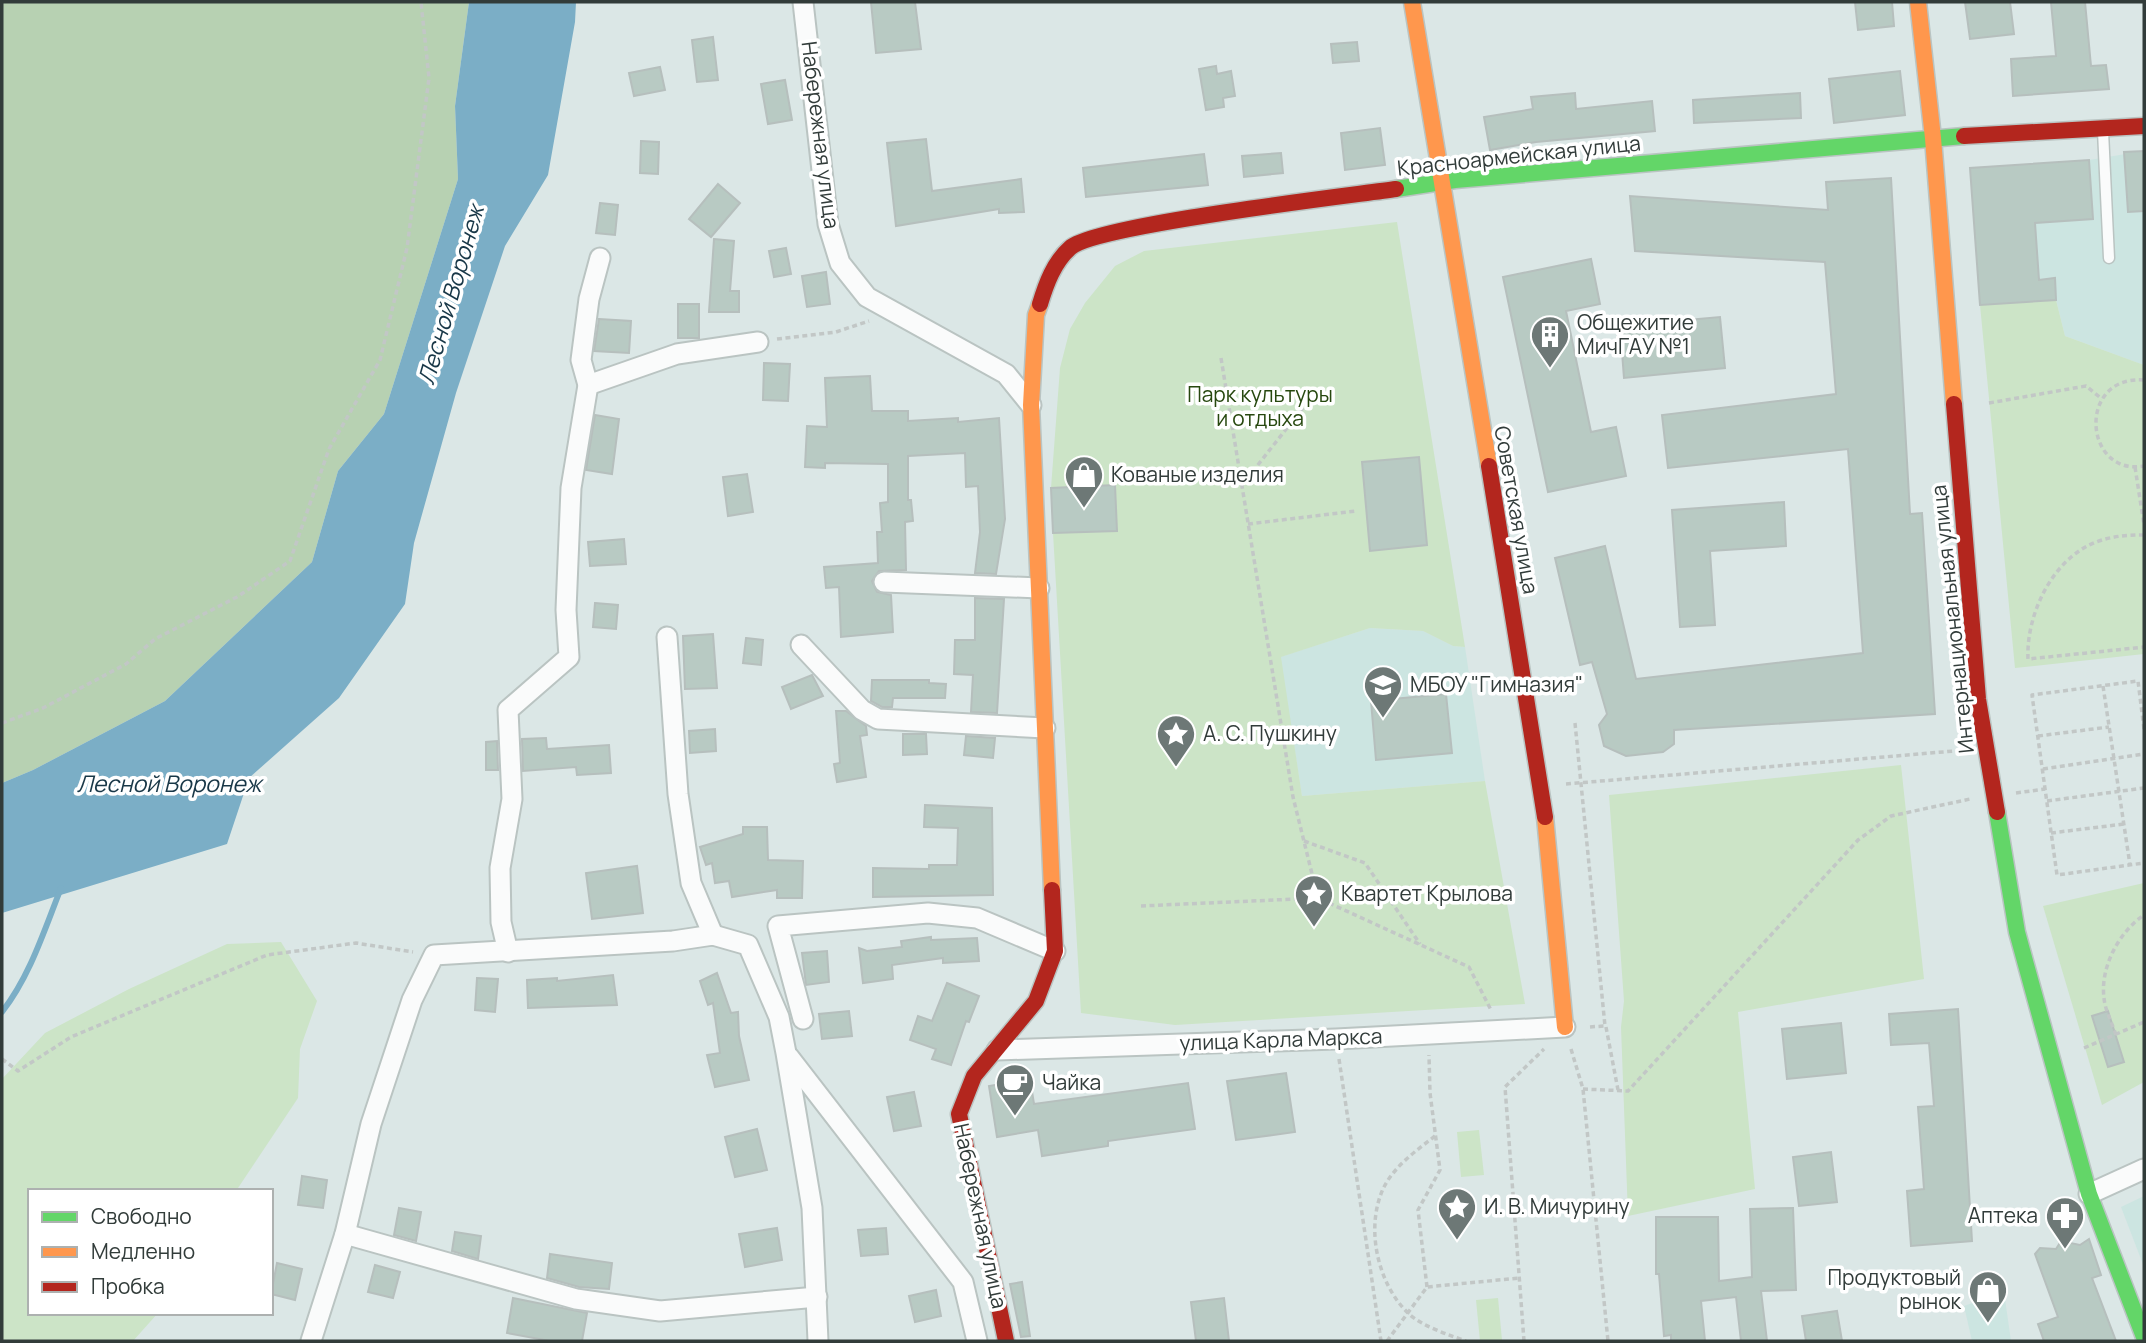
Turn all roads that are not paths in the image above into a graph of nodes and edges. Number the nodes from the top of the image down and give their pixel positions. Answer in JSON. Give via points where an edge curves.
{"nodes":[{"id":1,"x":803,"y":2,"type":"edge"},
{"id":2,"x":1412,"y":2,"type":"edge"},
{"id":3,"x":1918,"y":2,"type":"edge"},
{"id":4,"x":2144,"y":126,"type":"edge"},
{"id":5,"x":2103,"y":127,"type":"junction"},
{"id":6,"x":1933,"y":138,"type":"junction"},
{"id":7,"x":1440,"y":183,"type":"junction"},
{"id":8,"x":600,"y":258,"type":"dead end"},
{"id":9,"x":2109,"y":258,"type":"dead end"},
{"id":10,"x":758,"y":342,"type":"road end"},
{"id":11,"x":588,"y":385,"type":"junction"},
{"id":12,"x":1031,"y":405,"type":"junction"},
{"id":13,"x":884,"y":582,"type":"dead end"},
{"id":14,"x":1039,"y":588,"type":"junction"},
{"id":15,"x":667,"y":637,"type":"dead end"},
{"id":16,"x":802,"y":645,"type":"dead end"},
{"id":17,"x":1045,"y":728,"type":"junction"},
{"id":18,"x":713,"y":935,"type":"junction"},
{"id":19,"x":1055,"y":951,"type":"junction"},
{"id":20,"x":508,"y":952,"type":"junction"},
{"id":21,"x":803,"y":1019,"type":"dead end"},
{"id":22,"x":1565,"y":1027,"type":"joint"},
{"id":23,"x":997,"y":1050,"type":"junction"},
{"id":24,"x":786,"y":1053,"type":"junction"},
{"id":25,"x":2144,"y":1169,"type":"edge"},
{"id":26,"x":2090,"y":1194,"type":"junction"},
{"id":27,"x":345,"y":1234,"type":"junction"},
{"id":28,"x":817,"y":1297,"type":"junction"},
{"id":29,"x":2144,"y":1336,"type":"edge"},
{"id":30,"x":311,"y":1341,"type":"edge"},
{"id":31,"x":818,"y":1341,"type":"edge"},
{"id":32,"x":976,"y":1341,"type":"edge"},
{"id":33,"x":1006,"y":1341,"type":"edge"}],
"edges":[{"from":1,"to":12,"type":"street","name":"Набережная улица","via":[[828,225],[840,262],[867,297],[1006,374]]},
{"from":2,"to":7,"type":"main road","name":"Советская улица"},
{"from":3,"to":6,"type":"main road","name":"Интернациональная улица"},
{"from":4,"to":5,"type":"main road","name":"Красноармейская улица"},
{"from":5,"to":6,"type":"main road","name":"Красноармейская улица"},
{"from":5,"to":9,"type":"lane"},
{"from":6,"to":7,"type":"main road","name":"Красноармейская улица"},
{"from":6,"to":26,"type":"main road","name":"Интернациональная улица","via":[[1978,699],[2017,932]]},
{"from":7,"to":12,"type":"main road","name":"Красноармейская улица","via":[[1148,225],[1071,246],[1047,280],[1036,315]]},
{"from":7,"to":22,"type":"main road","name":"Советская улица","via":[[1542,786]]},
{"from":8,"to":11,"type":"street","via":[[581,360]]},
{"from":10,"to":11,"type":"street","via":[[677,354]]},
{"from":11,"to":20,"type":"street","via":[[571,488],[566,610],[569,657],[508,710],[512,799],[500,868],[501,922]]},
{"from":12,"to":14,"type":"main road","name":"Набережная улица"},
{"from":13,"to":14,"type":"street"},
{"from":14,"to":17,"type":"main road","name":"Набережная улица"},
{"from":15,"to":18,"type":"street","via":[[678,794],[691,883]]},
{"from":16,"to":17,"type":"street","via":[[862,710],[878,719]]},
{"from":17,"to":19,"type":"main road","name":"Набережная улица"},
{"from":18,"to":20,"type":"street","name":"Набережная улица"},
{"from":18,"to":24,"type":"street","name":"Набережная улица","via":[[748,945],[779,1017]]},
{"from":19,"to":21,"type":"street","via":[[978,918],[928,913],[778,926]]},
{"from":19,"to":23,"type":"main road","name":"Набережная улица","via":[[1036,1001]]},
{"from":20,"to":27,"type":"street","name":"Набережная улица","via":[[434,956],[412,1000],[371,1124]]},
{"from":22,"to":23,"type":"street","name":"улица Карла Маркса"},
{"from":23,"to":33,"type":"main road","name":"Набережная улица","via":[[974,1076],[959,1114]]},
{"from":24,"to":28,"type":"street","name":"Набережная улица","via":[[812,1208]]},
{"from":24,"to":32,"type":"street","name":"Набережная улица","via":[[963,1282]]},
{"from":25,"to":26,"type":"street"},
{"from":26,"to":29,"type":"main road","name":"Интернациональная улица"},
{"from":27,"to":28,"type":"street","via":[[576,1299],[660,1311]]},
{"from":27,"to":30,"type":"street"},
{"from":28,"to":31,"type":"street","name":"Набережная улица"}]}
